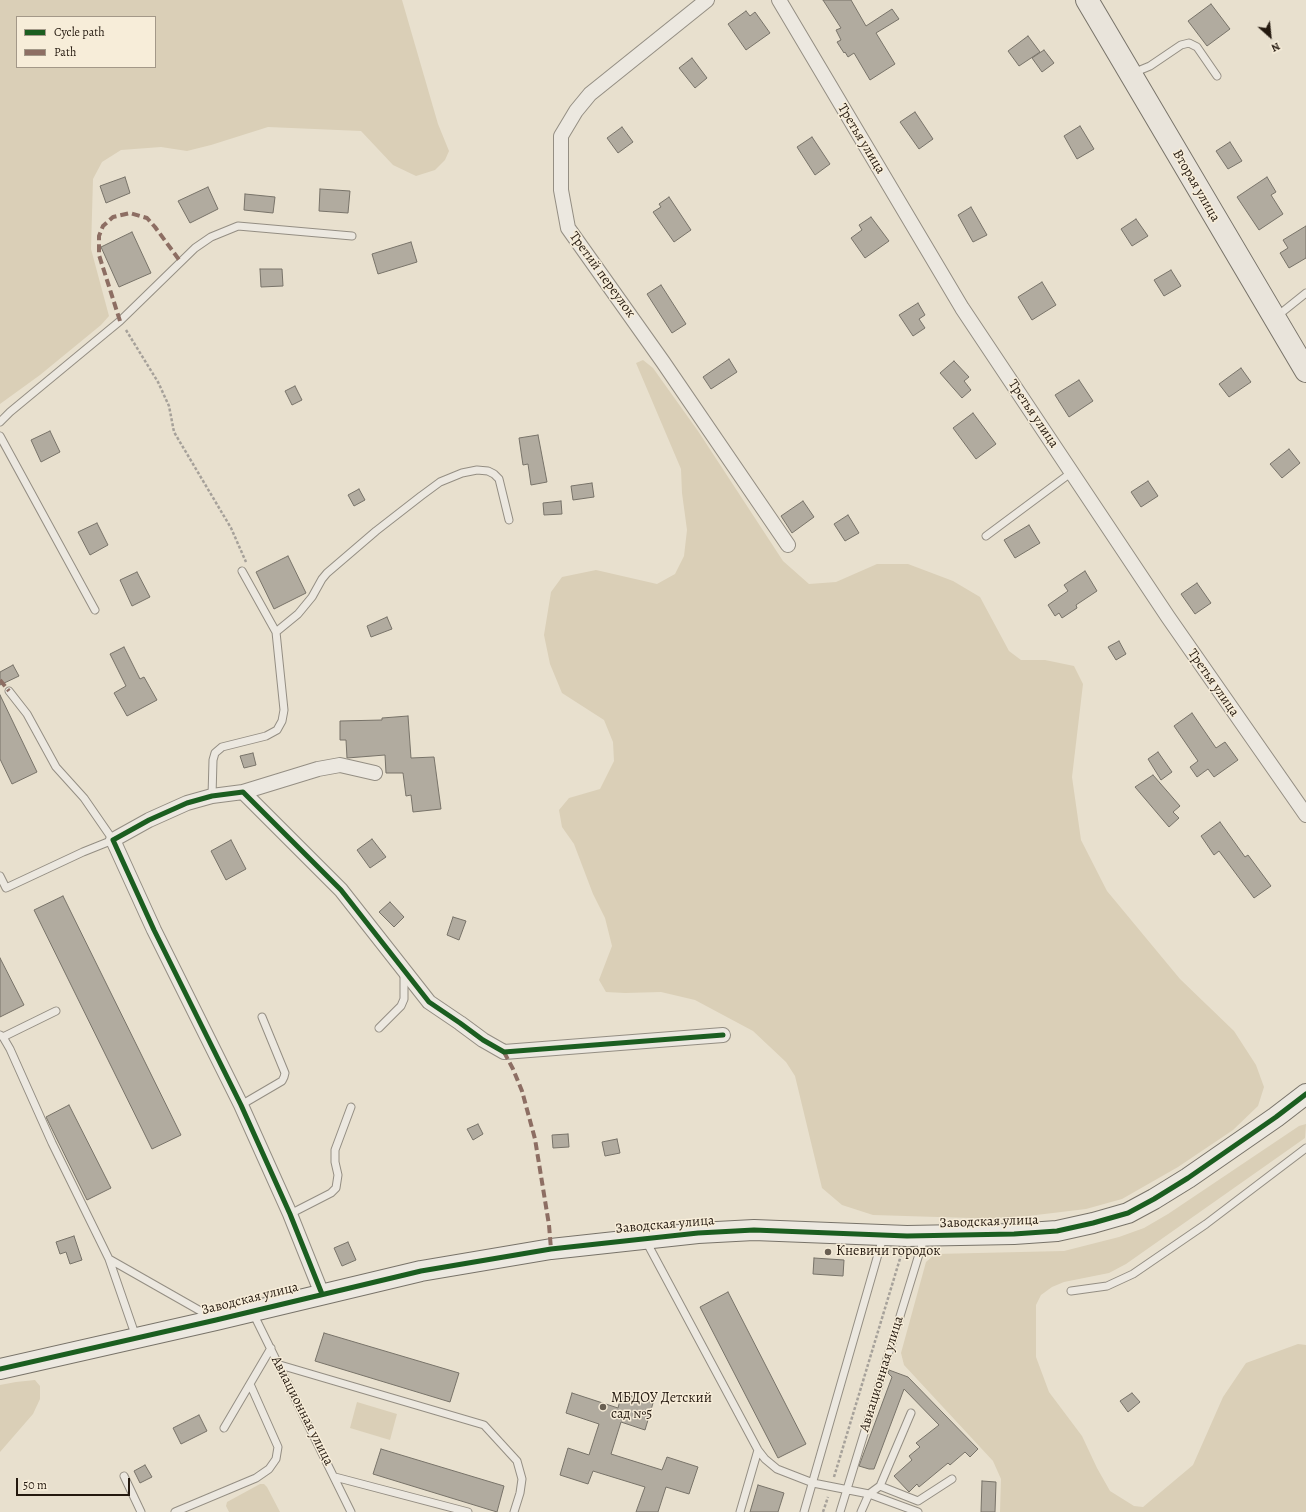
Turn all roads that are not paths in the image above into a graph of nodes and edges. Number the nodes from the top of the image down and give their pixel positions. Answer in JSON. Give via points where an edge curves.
{"nodes":[{"id":1,"x":707,"y":0,"type":"edge"},
{"id":2,"x":779,"y":0,"type":"edge"},
{"id":3,"x":1087,"y":0,"type":"edge"},
{"id":4,"x":1131,"y":74,"type":"junction"},
{"id":5,"x":1217,"y":76,"type":"dead end"},
{"id":6,"x":352,"y":236,"type":"dead end"},
{"id":7,"x":1306,"y":293,"type":"edge"},
{"id":8,"x":1274,"y":318,"type":"junction"},
{"id":9,"x":1306,"y":371,"type":"edge"},
{"id":10,"x":0,"y":422,"type":"edge"},
{"id":11,"x":0,"y":436,"type":"edge"},
{"id":12,"x":1072,"y":472,"type":"junction"},
{"id":13,"x":509,"y":520,"type":"dead end"},
{"id":14,"x":986,"y":536,"type":"dead end"},
{"id":15,"x":788,"y":545,"type":"dead end"},
{"id":16,"x":242,"y":571,"type":"road end"},
{"id":17,"x":95,"y":610,"type":"dead end"},
{"id":18,"x":276,"y":632,"type":"junction"},
{"id":19,"x":9,"y":691,"type":"dead end"},
{"id":20,"x":375,"y":773,"type":"dead end"},
{"id":21,"x":242,"y":792,"type":"junction"},
{"id":22,"x":212,"y":796,"type":"junction"},
{"id":23,"x":1306,"y":815,"type":"edge"},
{"id":24,"x":113,"y":840,"type":"junction"},
{"id":25,"x":0,"y":876,"type":"edge"},
{"id":26,"x":3,"y":889,"type":"edge"},
{"id":27,"x":404,"y":971,"type":"junction"},
{"id":28,"x":56,"y":1011,"type":"dead end"},
{"id":29,"x":262,"y":1017,"type":"dead end"},
{"id":30,"x":379,"y":1028,"type":"dead end"},
{"id":31,"x":723,"y":1035,"type":"dead end"},
{"id":32,"x":2,"y":1036,"type":"edge"},
{"id":33,"x":1305,"y":1096,"type":"edge"},
{"id":34,"x":241,"y":1105,"type":"junction"},
{"id":35,"x":351,"y":1107,"type":"dead end"},
{"id":36,"x":1306,"y":1148,"type":"edge"},
{"id":37,"x":290,"y":1214,"type":"junction"},
{"id":38,"x":884,"y":1235,"type":"junction"},
{"id":39,"x":916,"y":1236,"type":"junction"},
{"id":40,"x":645,"y":1238,"type":"junction"},
{"id":41,"x":109,"y":1259,"type":"junction"},
{"id":42,"x":1071,"y":1291,"type":"dead end"},
{"id":43,"x":322,"y":1294,"type":"junction"},
{"id":44,"x":252,"y":1311,"type":"junction"},
{"id":45,"x":216,"y":1320,"type":"junction"},
{"id":46,"x":136,"y":1339,"type":"junction"},
{"id":47,"x":271,"y":1348,"type":"junction"},
{"id":48,"x":280,"y":1365,"type":"junction"},
{"id":49,"x":0,"y":1369,"type":"edge"},
{"id":50,"x":250,"y":1384,"type":"junction"},
{"id":51,"x":911,"y":1413,"type":"dead end"},
{"id":52,"x":224,"y":1428,"type":"dead end"},
{"id":53,"x":758,"y":1450,"type":"junction"},
{"id":54,"x":124,"y":1476,"type":"dead end"},
{"id":55,"x":335,"y":1477,"type":"junction"},
{"id":56,"x":952,"y":1479,"type":"dead end"},
{"id":57,"x":813,"y":1482,"type":"junction"},
{"id":58,"x":880,"y":1486,"type":"junction"},
{"id":59,"x":847,"y":1489,"type":"junction"},
{"id":60,"x":869,"y":1494,"type":"junction"},
{"id":61,"x":141,"y":1512,"type":"edge"},
{"id":62,"x":175,"y":1512,"type":"edge"},
{"id":63,"x":351,"y":1512,"type":"edge"},
{"id":64,"x":468,"y":1512,"type":"edge"},
{"id":65,"x":514,"y":1512,"type":"edge"},
{"id":66,"x":740,"y":1512,"type":"edge"},
{"id":67,"x":804,"y":1512,"type":"edge"},
{"id":68,"x":840,"y":1512,"type":"edge"},
{"id":69,"x":861,"y":1512,"type":"edge"},
{"id":70,"x":918,"y":1512,"type":"edge"}],
"edges":[{"from":1,"to":15,"type":"street","name":"Третий переулок","via":[[590,94],[576,111],[561,136],[561,190],[568,228]]},
{"from":2,"to":12,"type":"street","name":"Третья улица","via":[[962,308]]},
{"from":3,"to":4,"type":"main road","name":"Вторая улица"},
{"from":4,"to":5,"type":"lane","via":[[1150,66],[1181,45],[1189,43],[1197,47]]},
{"from":4,"to":8,"type":"main road","name":"Вторая улица"},
{"from":6,"to":10,"type":"lane","via":[[238,226],[220,232],[195,248],[120,321]]},
{"from":7,"to":8,"type":"lane"},
{"from":8,"to":9,"type":"main road","name":"Вторая улица"},
{"from":11,"to":17,"type":"lane"},
{"from":12,"to":14,"type":"lane"},
{"from":12,"to":23,"type":"street","name":"Третья улица","via":[[1168,617]]},
{"from":13,"to":18,"type":"lane","via":[[499,479],[494,474],[477,470],[462,472],[440,482],[376,530],[327,573],[298,614]]},
{"from":16,"to":18,"type":"lane"},
{"from":18,"to":22,"type":"lane","via":[[283,695],[282,721],[277,730],[266,736],[222,747],[215,753]]},
{"from":19,"to":24,"type":"lane","via":[[27,714],[56,767],[84,798]]},
{"from":20,"to":21,"type":"street","via":[[340,765]]},
{"from":21,"to":22,"type":"street"},
{"from":21,"to":27,"type":"street","via":[[341,890]]},
{"from":22,"to":24,"type":"street","via":[[187,803]]},
{"from":24,"to":26,"type":"lane"},
{"from":24,"to":34,"type":"street","via":[[154,930]]},
{"from":25,"to":26,"type":"lane"},
{"from":27,"to":30,"type":"lane","via":[[404,999],[401,1006]]},
{"from":27,"to":31,"type":"street","via":[[429,1002],[504,1052]]},
{"from":28,"to":32,"type":"lane"},
{"from":29,"to":34,"type":"lane","via":[[285,1073],[282,1081]]},
{"from":32,"to":41,"type":"lane","via":[[10,1048],[49,1136]]},
{"from":33,"to":39,"type":"street","name":"Заводская улица","via":[[1188,1178],[1128,1213],[1057,1231]]},
{"from":34,"to":37,"type":"street"},
{"from":35,"to":37,"type":"lane","via":[[335,1150],[338,1175],[336,1188],[332,1193]]},
{"from":36,"to":42,"type":"lane","via":[[1206,1224],[1133,1274],[1107,1286]]},
{"from":37,"to":43,"type":"street"},
{"from":38,"to":39,"type":"street","name":"Заводская улица"},
{"from":38,"to":40,"type":"street","name":"Заводская улица","via":[[754,1230]]},
{"from":38,"to":57,"type":"lane"},
{"from":39,"to":59,"type":"lane","name":"Авиационная улица"},
{"from":40,"to":43,"type":"street","name":"Заводская улица","via":[[515,1254],[421,1271]]},
{"from":40,"to":53,"type":"lane"},
{"from":41,"to":45,"type":"lane"},
{"from":41,"to":46,"type":"lane"},
{"from":43,"to":44,"type":"street","name":"Заводская улица"},
{"from":44,"to":45,"type":"street","name":"Заводская улица"},
{"from":44,"to":47,"type":"lane","name":"Авиационная улица"},
{"from":45,"to":46,"type":"street","name":"Заводская улица"},
{"from":46,"to":49,"type":"street","name":"Заводская улица"},
{"from":47,"to":48,"type":"lane","name":"Авиационная улица"},
{"from":47,"to":50,"type":"lane"},
{"from":48,"to":55,"type":"lane","name":"Авиационная улица"},
{"from":48,"to":65,"type":"lane","via":[[484,1425],[517,1461],[522,1479]]},
{"from":50,"to":52,"type":"lane"},
{"from":50,"to":62,"type":"lane","via":[[278,1448],[276,1459],[269,1469],[256,1478]]},
{"from":51,"to":58,"type":"lane"},
{"from":53,"to":57,"type":"lane","via":[[765,1460],[777,1469]]},
{"from":53,"to":66,"type":"lane"},
{"from":54,"to":61,"type":"lane"},
{"from":55,"to":63,"type":"lane","name":"Авиационная улица"},
{"from":55,"to":64,"type":"lane"},
{"from":56,"to":58,"type":"lane","via":[[918,1501]]},
{"from":57,"to":59,"type":"lane"},
{"from":57,"to":67,"type":"lane"},
{"from":58,"to":60,"type":"lane"},
{"from":59,"to":60,"type":"lane"},
{"from":59,"to":68,"type":"lane","name":"Авиационная улица"},
{"from":60,"to":69,"type":"lane"},
{"from":60,"to":70,"type":"lane"}]}
